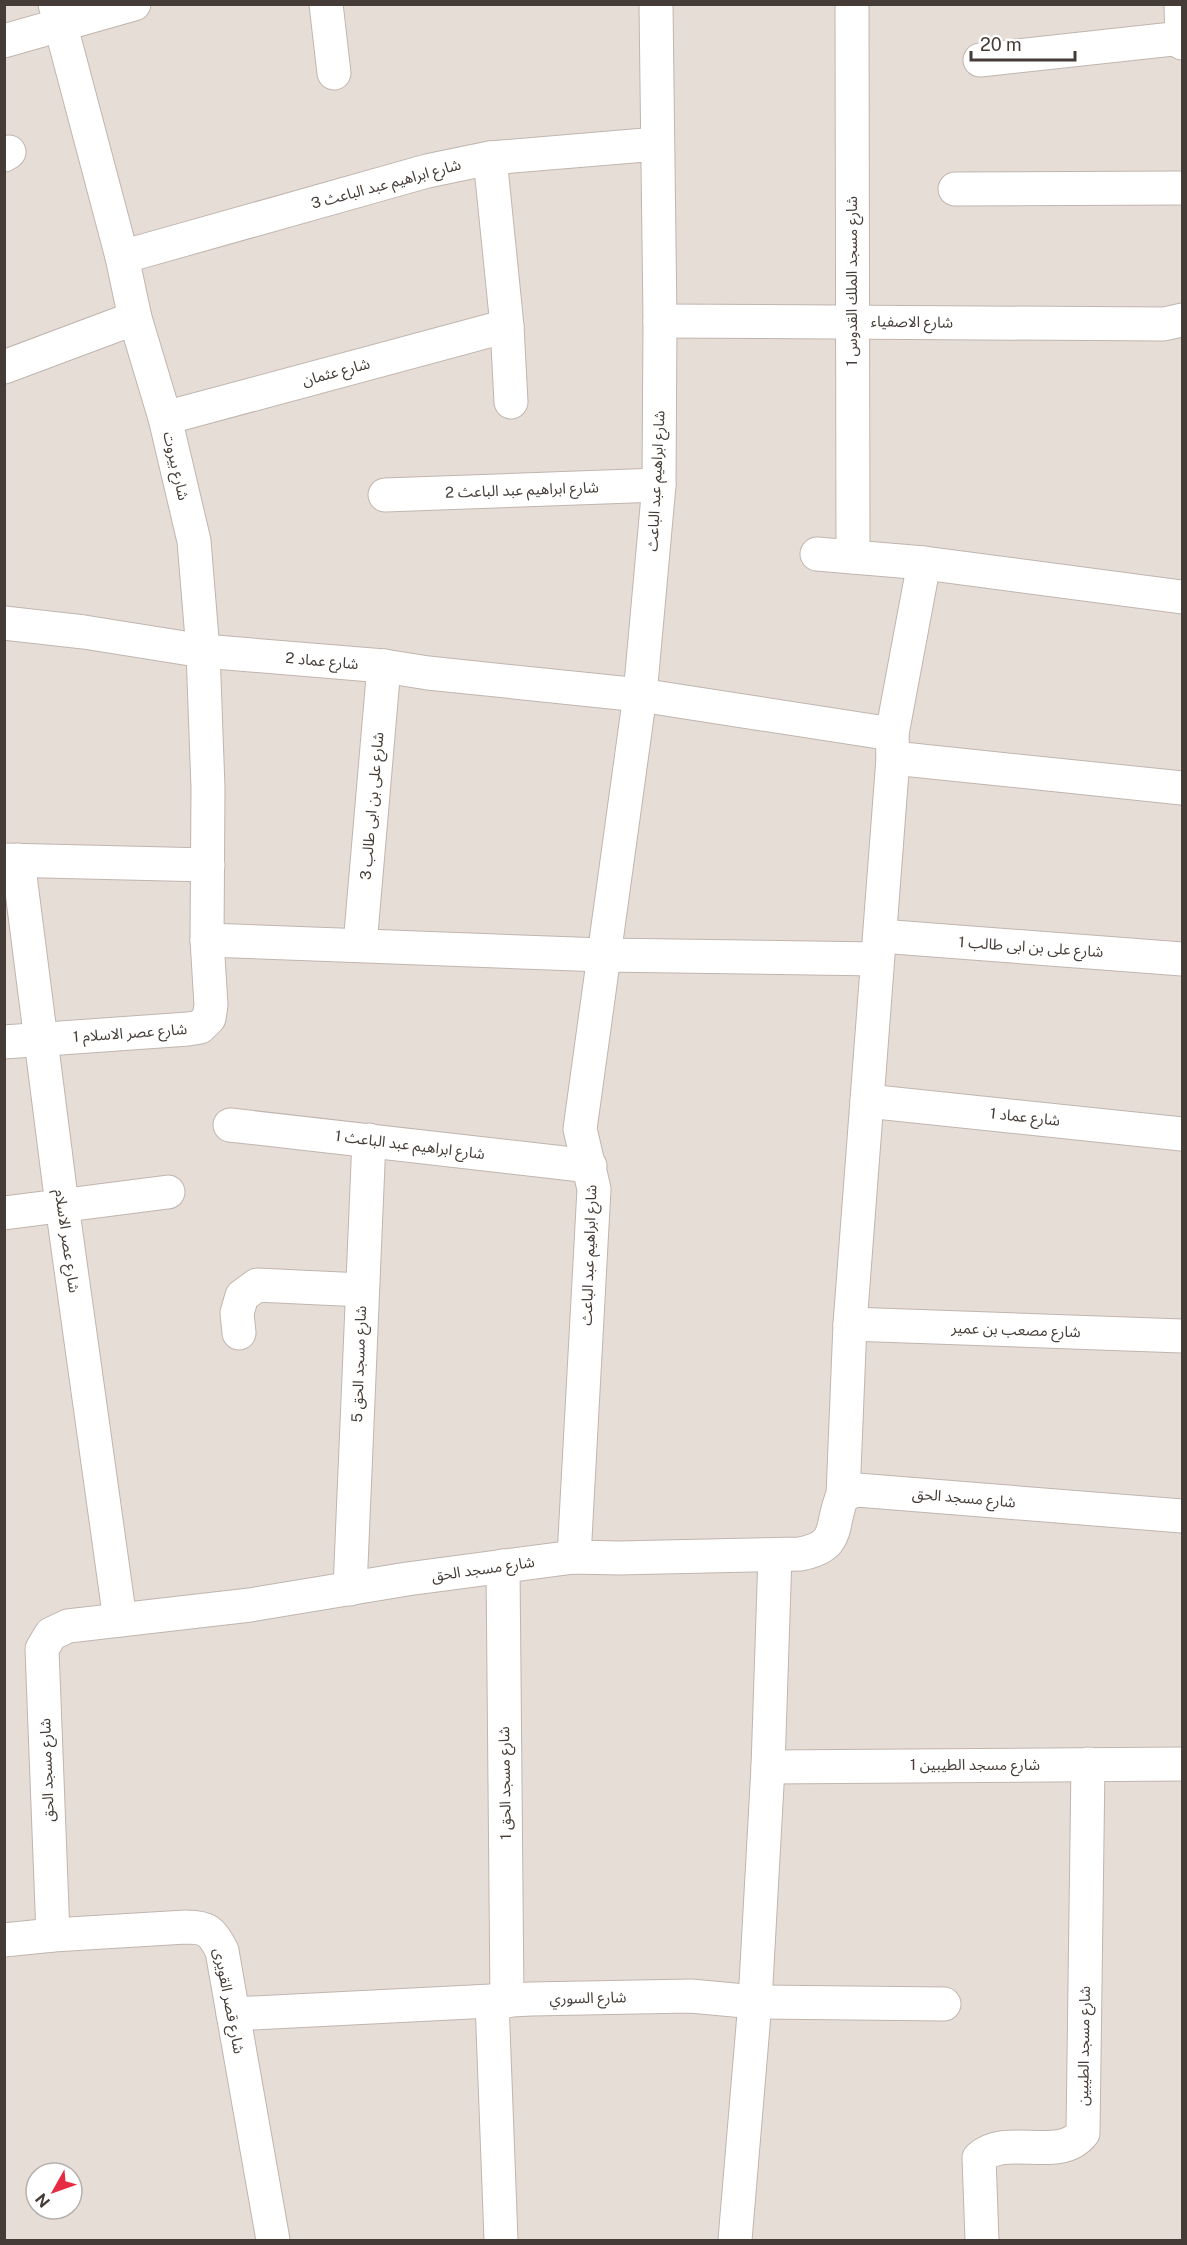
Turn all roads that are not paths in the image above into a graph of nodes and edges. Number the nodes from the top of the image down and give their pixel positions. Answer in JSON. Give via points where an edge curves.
{"nodes":[{"id":1,"x":134,"y":4,"type":"edge"},
{"id":2,"x":326,"y":4,"type":"edge"},
{"id":3,"x":656,"y":4,"type":"edge"},
{"id":4,"x":852,"y":4,"type":"edge"},
{"id":5,"x":1181,"y":4,"type":"edge"},
{"id":6,"x":57,"y":15,"type":"edge"},
{"id":7,"x":1182,"y":40,"type":"edge"},
{"id":8,"x":4,"y":41,"type":"edge"},
{"id":9,"x":980,"y":60,"type":"dead end"},
{"id":10,"x":334,"y":73,"type":"dead end"},
{"id":11,"x":657,"y":144,"type":"junction"},
{"id":12,"x":490,"y":158,"type":"junction"},
{"id":13,"x":1182,"y":188,"type":"edge"},
{"id":14,"x":954,"y":189,"type":"dead end"},
{"id":15,"x":122,"y":257,"type":"junction"},
{"id":16,"x":135,"y":318,"type":"junction"},
{"id":17,"x":660,"y":321,"type":"junction"},
{"id":18,"x":851,"y":321,"type":"junction"},
{"id":19,"x":1173,"y":322,"type":"edge"},
{"id":20,"x":507,"y":326,"type":"junction"},
{"id":21,"x":4,"y":367,"type":"edge"},
{"id":22,"x":511,"y":402,"type":"dead end"},
{"id":23,"x":165,"y":418,"type":"junction"},
{"id":24,"x":659,"y":485,"type":"junction"},
{"id":25,"x":385,"y":495,"type":"dead end"},
{"id":26,"x":817,"y":554,"type":"dead end"},
{"id":27,"x":854,"y":557,"type":"junction"},
{"id":28,"x":924,"y":563,"type":"junction"},
{"id":29,"x":1182,"y":597,"type":"edge"},
{"id":30,"x":4,"y":623,"type":"edge"},
{"id":31,"x":203,"y":651,"type":"junction"},
{"id":32,"x":384,"y":666,"type":"junction"},
{"id":33,"x":640,"y":695,"type":"junction"},
{"id":34,"x":892,"y":746,"type":"junction"},
{"id":35,"x":1182,"y":788,"type":"edge"},
{"id":36,"x":11,"y":860,"type":"edge"},
{"id":37,"x":208,"y":865,"type":"junction"},
{"id":38,"x":207,"y":940,"type":"junction"},
{"id":39,"x":360,"y":945,"type":"junction"},
{"id":40,"x":878,"y":947,"type":"junction"},
{"id":41,"x":603,"y":955,"type":"junction"},
{"id":42,"x":1182,"y":958,"type":"edge"},
{"id":43,"x":41,"y":1039,"type":"junction"},
{"id":44,"x":4,"y":1042,"type":"edge"},
{"id":45,"x":867,"y":1101,"type":"junction"},
{"id":46,"x":230,"y":1125,"type":"dead end"},
{"id":47,"x":1182,"y":1134,"type":"edge"},
{"id":48,"x":369,"y":1140,"type":"junction"},
{"id":49,"x":590,"y":1166,"type":"junction"},
{"id":50,"x":168,"y":1192,"type":"dead end"},
{"id":51,"x":62,"y":1205,"type":"junction"},
{"id":52,"x":4,"y":1213,"type":"edge"},
{"id":53,"x":362,"y":1290,"type":"junction"},
{"id":54,"x":850,"y":1324,"type":"junction"},
{"id":55,"x":239,"y":1333,"type":"dead end"},
{"id":56,"x":1182,"y":1336,"type":"edge"},
{"id":57,"x":843,"y":1495,"type":"junction"},
{"id":58,"x":1182,"y":1516,"type":"edge"},
{"id":59,"x":775,"y":1555,"type":"junction"},
{"id":60,"x":574,"y":1557,"type":"junction"},
{"id":61,"x":503,"y":1566,"type":"junction"},
{"id":62,"x":350,"y":1588,"type":"junction"},
{"id":63,"x":120,"y":1620,"type":"junction"},
{"id":64,"x":1088,"y":1764,"type":"junction"},
{"id":65,"x":1182,"y":1764,"type":"edge"},
{"id":66,"x":768,"y":1767,"type":"junction"},
{"id":67,"x":53,"y":1935,"type":"junction"},
{"id":68,"x":4,"y":1940,"type":"edge"},
{"id":69,"x":500,"y":2001,"type":"junction"},
{"id":70,"x":755,"y":2002,"type":"junction"},
{"id":71,"x":944,"y":2004,"type":"dead end"},
{"id":72,"x":232,"y":2014,"type":"junction"},
{"id":73,"x":273,"y":2241,"type":"edge"},
{"id":74,"x":501,"y":2241,"type":"edge"},
{"id":75,"x":735,"y":2241,"type":"edge"},
{"id":76,"x":982,"y":2241,"type":"edge"}],
"edges":[{"from":1,"to":6,"type":"street"},
{"from":2,"to":10,"type":"street"},
{"from":3,"to":11,"type":"street","name":"شارع ابراهيم عبد الباعث"},
{"from":4,"to":18,"type":"street","name":"شارع مسجد الملك القدوس 1"},
{"from":5,"to":7,"type":"street"},
{"from":6,"to":8,"type":"street"},
{"from":6,"to":15,"type":"street","name":"شارع بيروت"},
{"from":7,"to":9,"type":"street"},
{"from":11,"to":12,"type":"street","name":"شارع ابراهيم عبد الباعث 3"},
{"from":11,"to":17,"type":"street","name":"شارع ابراهيم عبد الباعث"},
{"from":12,"to":15,"type":"street","name":"شارع ابراهيم عبد الباعث 3","via":[[427,171]]},
{"from":12,"to":20,"type":"street"},
{"from":13,"to":14,"type":"street"},
{"from":15,"to":16,"type":"street","name":"شارع بيروت"},
{"from":16,"to":21,"type":"street"},
{"from":16,"to":23,"type":"street","name":"شارع بيروت"},
{"from":17,"to":18,"type":"street","name":"شارع الاصفياء"},
{"from":17,"to":24,"type":"street","name":"شارع ابراهيم عبد الباعث"},
{"from":18,"to":19,"type":"street","name":"شارع الاصفياء"},
{"from":18,"to":27,"type":"street","name":"شارع مسجد الملك القدوس 1"},
{"from":20,"to":22,"type":"street"},
{"from":20,"to":23,"type":"street","name":"شارع عثمان"},
{"from":23,"to":31,"type":"street","name":"شارع بيروت","via":[[194,541]]},
{"from":24,"to":25,"type":"street","name":"شارع ابراهيم عبد الباعث 2"},
{"from":24,"to":33,"type":"street","name":"شارع ابراهيم عبد الباعث"},
{"from":26,"to":27,"type":"street"},
{"from":27,"to":28,"type":"street"},
{"from":28,"to":29,"type":"street"},
{"from":28,"to":34,"type":"street"},
{"from":30,"to":31,"type":"street","name":"شارع عماد 2"},
{"from":31,"to":32,"type":"street","name":"شارع عماد 2"},
{"from":31,"to":37,"type":"street","name":"شارع بيروت"},
{"from":32,"to":33,"type":"street","name":"شارع عماد 2"},
{"from":32,"to":39,"type":"street","name":"شارع على بن ابى طالب 3"},
{"from":33,"to":34,"type":"street","name":"شارع عماد 2"},
{"from":33,"to":41,"type":"street","name":"شارع ابراهيم عبد الباعث"},
{"from":34,"to":35,"type":"street","name":"شارع عماد 2"},
{"from":34,"to":40,"type":"street"},
{"from":36,"to":37,"type":"street"},
{"from":36,"to":43,"type":"street","name":"شارع عصر الاسلام"},
{"from":37,"to":38,"type":"street","name":"شارع بيروت"},
{"from":38,"to":39,"type":"street"},
{"from":38,"to":43,"type":"street","name":"شارع عصر الاسلام 1","via":[[211,1005],[209,1018],[200,1027]]},
{"from":39,"to":41,"type":"street"},
{"from":40,"to":41,"type":"street"},
{"from":40,"to":42,"type":"street","name":"شارع على بن ابى طالب 1"},
{"from":40,"to":45,"type":"street"},
{"from":41,"to":49,"type":"street","name":"شارع ابراهيم عبد الباعث","via":[[580,1129]]},
{"from":43,"to":44,"type":"street","name":"شارع عصر الاسلام 1"},
{"from":43,"to":51,"type":"street","name":"شارع عصر الاسلام"},
{"from":45,"to":47,"type":"street","name":"شارع عماد 1"},
{"from":45,"to":54,"type":"street"},
{"from":46,"to":48,"type":"street","name":"شارع ابراهيم عبد الباعث 1"},
{"from":48,"to":49,"type":"street","name":"شارع ابراهيم عبد الباعث 1"},
{"from":48,"to":53,"type":"street","name":"شارع مسجد الحق 5"},
{"from":49,"to":60,"type":"street","name":"شارع ابراهيم عبد الباعث","via":[[594,1189]]},
{"from":50,"to":51,"type":"street"},
{"from":51,"to":52,"type":"street"},
{"from":51,"to":63,"type":"street","name":"شارع عصر الاسلام"},
{"from":53,"to":55,"type":"street","via":[[257,1285],[242,1296],[237,1313]]},
{"from":53,"to":62,"type":"street","name":"شارع مسجد الحق 5"},
{"from":54,"to":56,"type":"street","name":"شارع مصعب بن عمير"},
{"from":54,"to":57,"type":"street"},
{"from":57,"to":58,"type":"street","name":"شارع مسجد الحق","via":[[857,1490]]},
{"from":57,"to":59,"type":"street","name":"شارع مسجد الحق","via":[[835,1530],[826,1543],[815,1551]]},
{"from":59,"to":60,"type":"street","name":"شارع مسجد الحق"},
{"from":59,"to":66,"type":"street"},
{"from":60,"to":61,"type":"street","name":"شارع مسجد الحق"},
{"from":61,"to":62,"type":"street","name":"شارع مسجد الحق"},
{"from":61,"to":69,"type":"street","name":"شارع مسجد الحق 1"},
{"from":62,"to":63,"type":"street","name":"شارع مسجد الحق","via":[[250,1605]]},
{"from":63,"to":67,"type":"street","name":"شارع مسجد الحق","via":[[68,1626],[51,1634],[42,1649]]},
{"from":64,"to":65,"type":"street","name":"شارع مسجد الطيبين 1"},
{"from":64,"to":66,"type":"street","name":"شارع مسجد الطيبين 1"},
{"from":64,"to":76,"type":"street","name":"شارع مسجد الطيبين","via":[[1083,2133],[1076,2143],[999,2148],[987,2150],[979,2158]]},
{"from":66,"to":70,"type":"street"},
{"from":67,"to":68,"type":"street","name":"شارع قصر القويرى"},
{"from":67,"to":72,"type":"street","name":"شارع قصر القويرى","via":[[202,1927],[215,1936],[222,1951]]},
{"from":69,"to":70,"type":"street","name":"شارع السوري","via":[[691,1996]]},
{"from":69,"to":72,"type":"street","name":"شارع السوري"},
{"from":69,"to":74,"type":"street","name":"شارع مسجد الحق 1"},
{"from":70,"to":71,"type":"street","name":"شارع السوري"},
{"from":70,"to":75,"type":"street"},
{"from":72,"to":73,"type":"street","name":"شارع قصر القويرى"}]}
